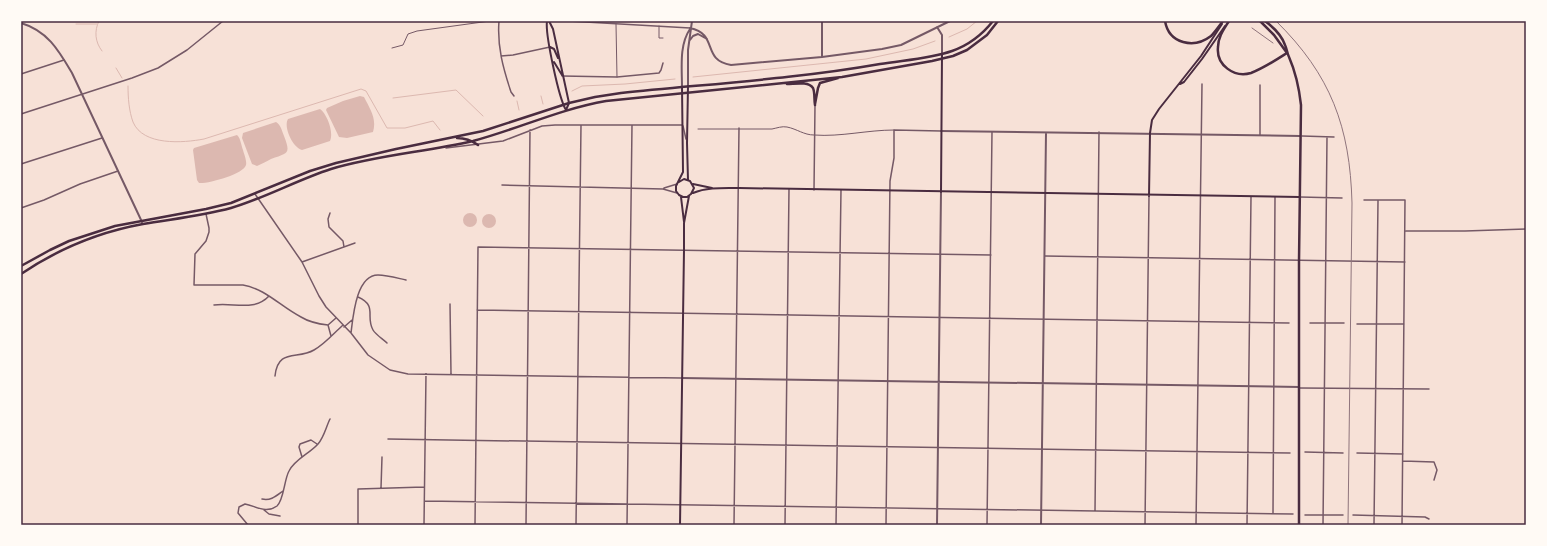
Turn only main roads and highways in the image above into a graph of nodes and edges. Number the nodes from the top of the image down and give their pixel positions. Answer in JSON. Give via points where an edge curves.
{"nodes":[{"id":1,"x":548,"y":21,"type":"edge"},
{"id":2,"x":993,"y":21,"type":"edge"},
{"id":3,"x":998,"y":21,"type":"edge"},
{"id":4,"x":1165,"y":21,"type":"edge"},
{"id":5,"x":1223,"y":21,"type":"edge"},
{"id":6,"x":1229,"y":21,"type":"edge"},
{"id":7,"x":1260,"y":21,"type":"edge"},
{"id":8,"x":1265,"y":21,"type":"edge"},
{"id":9,"x":550,"y":47,"type":"junction"},
{"id":10,"x":1287,"y":53,"type":"junction"},
{"id":11,"x":942,"y":54,"type":"junction"},
{"id":12,"x":942,"y":59,"type":"junction"},
{"id":13,"x":553,"y":60,"type":"junction"},
{"id":14,"x":559,"y":61,"type":"junction"},
{"id":15,"x":562,"y":76,"type":"junction"},
{"id":16,"x":842,"y":76,"type":"junction"},
{"id":17,"x":1179,"y":84,"type":"junction"},
{"id":18,"x":765,"y":85,"type":"junction"},
{"id":19,"x":688,"y":86,"type":"junction"},
{"id":20,"x":682,"y":87,"type":"junction"},
{"id":21,"x":688,"y":92,"type":"junction"},
{"id":22,"x":682,"y":93,"type":"junction"},
{"id":23,"x":569,"y":103,"type":"junction"},
{"id":24,"x":563,"y":104,"type":"junction"},
{"id":25,"x":566,"y":110,"type":"junction"},
{"id":26,"x":448,"y":138,"type":"junction"},
{"id":27,"x":473,"y":141,"type":"junction"},
{"id":28,"x":478,"y":145,"type":"road end"},
{"id":29,"x":688,"y":180,"type":"junction"},
{"id":30,"x":678,"y":183,"type":"junction"},
{"id":31,"x":692,"y":184,"type":"junction"},
{"id":32,"x":713,"y":188,"type":"junction"},
{"id":33,"x":941,"y":192,"type":"junction"},
{"id":34,"x":693,"y":193,"type":"junction"},
{"id":35,"x":680,"y":196,"type":"junction"},
{"id":36,"x":689,"y":196,"type":"junction"},
{"id":37,"x":1149,"y":196,"type":"junction"},
{"id":38,"x":1299,"y":197,"type":"junction"},
{"id":39,"x":684,"y":223,"type":"junction"},
{"id":40,"x":21,"y":266,"type":"edge"},
{"id":41,"x":21,"y":274,"type":"edge"},
{"id":42,"x":680,"y":525,"type":"edge"},
{"id":43,"x":1299,"y":525,"type":"edge"}],
"edges":[{"from":1,"to":9,"type":"main road","via":[[546,30]]},
{"from":1,"to":14,"type":"main road","via":[[553,29]]},
{"from":2,"to":11,"type":"highway","via":[[963,47]]},
{"from":3,"to":12,"type":"highway","via":[[975,45]]},
{"from":4,"to":5,"type":"highway","via":[[1166,27],[1176,40],[1189,44],[1198,43],[1211,35]]},
{"from":5,"to":17,"type":"main road"},
{"from":6,"to":10,"type":"highway","via":[[1217,48],[1219,57],[1229,70],[1243,74],[1252,72]]},
{"from":6,"to":17,"type":"main road","via":[[1184,82]]},
{"from":7,"to":10,"type":"highway"},
{"from":8,"to":10,"type":"highway","via":[[1277,32],[1285,44]]},
{"from":9,"to":13,"type":"main road"},
{"from":9,"to":14,"type":"main road","via":[[554,49]]},
{"from":10,"to":38,"type":"highway","via":[[1296,72],[1301,105]]},
{"from":11,"to":12,"type":"main road"},
{"from":11,"to":19,"type":"highway","via":[[842,70]]},
{"from":12,"to":16,"type":"highway"},
{"from":12,"to":33,"type":"main road"},
{"from":13,"to":15,"type":"main road"},
{"from":13,"to":24,"type":"main road"},
{"from":14,"to":15,"type":"main road"},
{"from":15,"to":23,"type":"main road"},
{"from":16,"to":18,"type":"highway"},
{"from":16,"to":18,"type":"highway","via":[[820,83],[815,105],[812,88],[804,83]]},
{"from":17,"to":37,"type":"main road","via":[[1155,114],[1151,126]]},
{"from":18,"to":21,"type":"highway"},
{"from":19,"to":20,"type":"highway"},
{"from":19,"to":21,"type":"main road"},
{"from":20,"to":22,"type":"main road"},
{"from":20,"to":23,"type":"highway","via":[[608,94]]},
{"from":21,"to":22,"type":"highway"},
{"from":21,"to":29,"type":"main road"},
{"from":22,"to":25,"type":"highway","via":[[606,101]]},
{"from":22,"to":30,"type":"main road","via":[[683,172]]},
{"from":23,"to":24,"type":"highway"},
{"from":23,"to":25,"type":"main road"},
{"from":24,"to":25,"type":"main road"},
{"from":24,"to":26,"type":"highway","via":[[497,127]]},
{"from":25,"to":27,"type":"highway"},
{"from":26,"to":27,"type":"highway"},
{"from":26,"to":40,"type":"highway","via":[[336,163],[255,194],[206,209],[115,226],[50,250]]},
{"from":27,"to":28,"type":"highway"},
{"from":27,"to":41,"type":"highway","via":[[346,165],[232,208],[108,233],[72,246]]},
{"from":29,"to":30,"type":"main road","via":[[684,179]]},
{"from":29,"to":31,"type":"main road"},
{"from":30,"to":35,"type":"main road","via":[[676,188]]},
{"from":31,"to":32,"type":"main road"},
{"from":31,"to":34,"type":"main road"},
{"from":32,"to":33,"type":"main road"},
{"from":32,"to":34,"type":"main road"},
{"from":33,"to":37,"type":"main road"},
{"from":34,"to":36,"type":"main road"},
{"from":35,"to":36,"type":"main road"},
{"from":35,"to":39,"type":"main road"},
{"from":36,"to":39,"type":"main road"},
{"from":37,"to":38,"type":"main road"},
{"from":38,"to":43,"type":"highway"},
{"from":39,"to":42,"type":"main road"}]}
